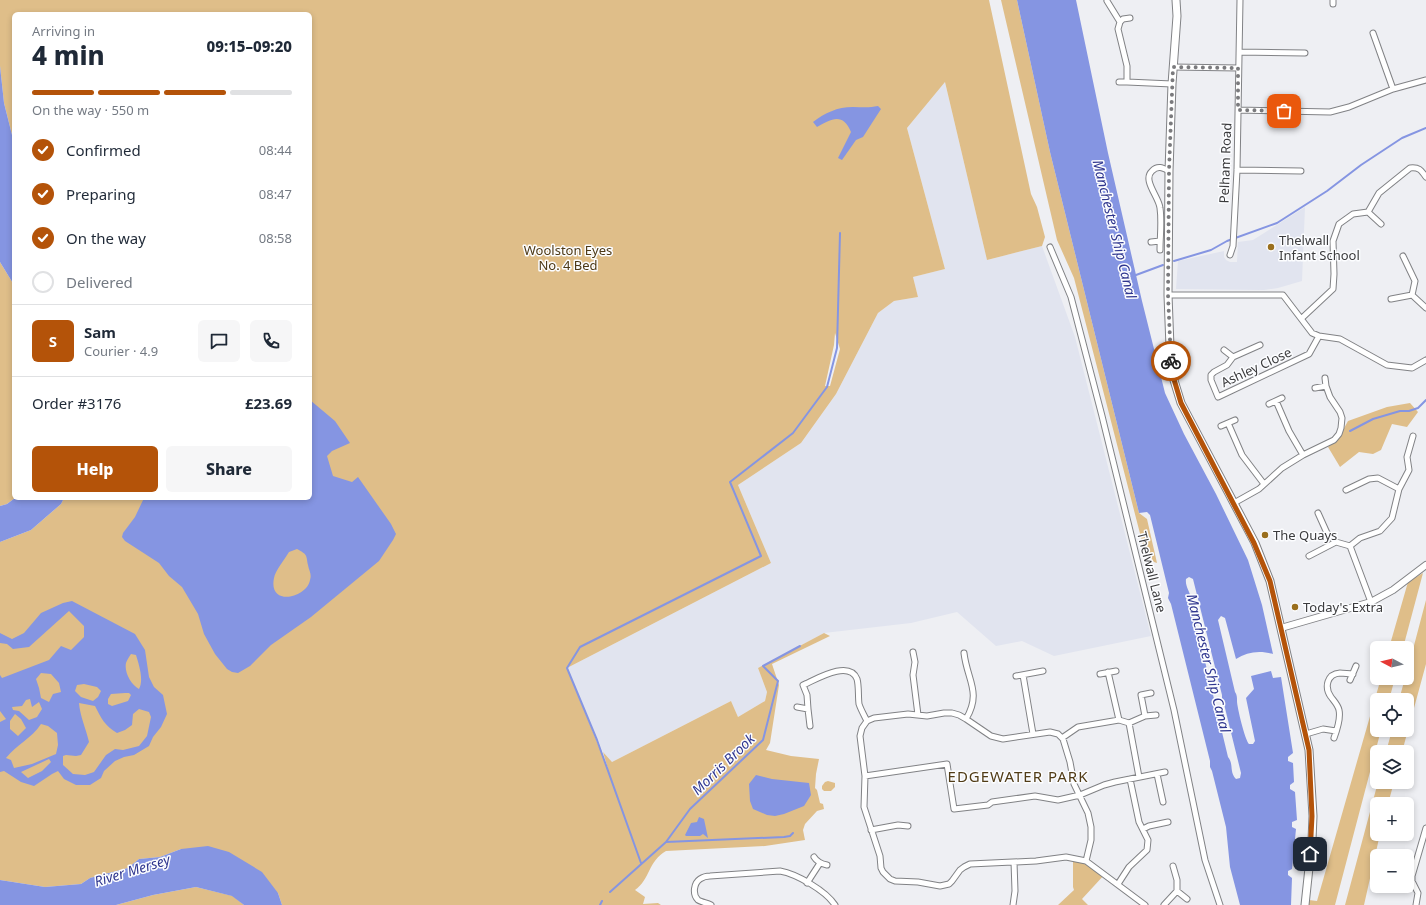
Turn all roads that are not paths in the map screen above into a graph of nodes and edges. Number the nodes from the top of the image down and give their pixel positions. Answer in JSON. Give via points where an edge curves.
{"nodes":[{"id":1,"x":1176,"y":0,"type":"edge"},
{"id":2,"x":1240,"y":0,"type":"edge"},
{"id":3,"x":1107,"y":1,"type":"dead end"},
{"id":4,"x":1130,"y":18,"type":"dead end"},
{"id":5,"x":1120,"y":22,"type":"junction"},
{"id":6,"x":1373,"y":34,"type":"dead end"},
{"id":7,"x":1239,"y":52,"type":"junction"},
{"id":8,"x":1305,"y":53,"type":"dead end"},
{"id":9,"x":1173,"y":67,"type":"junction"},
{"id":10,"x":1238,"y":68,"type":"junction"},
{"id":11,"x":1426,"y":80,"type":"edge"},
{"id":12,"x":1119,"y":82,"type":"dead end"},
{"id":13,"x":1127,"y":82,"type":"junction"},
{"id":14,"x":1172,"y":84,"type":"junction"},
{"id":15,"x":1393,"y":89,"type":"junction"},
{"id":16,"x":1238,"y":110,"type":"junction"},
{"id":17,"x":1236,"y":170,"type":"junction"},
{"id":18,"x":1169,"y":171,"type":"junction"},
{"id":19,"x":1301,"y":171,"type":"dead end"},
{"id":20,"x":1426,"y":177,"type":"edge"},
{"id":21,"x":1368,"y":212,"type":"junction"},
{"id":22,"x":1381,"y":224,"type":"dead end"},
{"id":23,"x":1160,"y":241,"type":"junction"},
{"id":24,"x":1151,"y":242,"type":"dead end"},
{"id":25,"x":1050,"y":247,"type":"dead end"},
{"id":26,"x":1160,"y":250,"type":"dead end"},
{"id":27,"x":1230,"y":255,"type":"dead end"},
{"id":28,"x":1403,"y":256,"type":"dead end"},
{"id":29,"x":1168,"y":295,"type":"junction"},
{"id":30,"x":1412,"y":295,"type":"junction"},
{"id":31,"x":1391,"y":299,"type":"dead end"},
{"id":32,"x":1426,"y":308,"type":"edge"},
{"id":33,"x":1302,"y":318,"type":"junction"},
{"id":34,"x":1319,"y":336,"type":"junction"},
{"id":35,"x":1260,"y":344,"type":"dead end"},
{"id":36,"x":1224,"y":350,"type":"dead end"},
{"id":37,"x":1233,"y":357,"type":"junction"},
{"id":38,"x":1426,"y":360,"type":"edge"},
{"id":39,"x":1325,"y":378,"type":"dead end"},
{"id":40,"x":1326,"y":386,"type":"junction"},
{"id":41,"x":1315,"y":388,"type":"dead end"},
{"id":42,"x":1282,"y":398,"type":"dead end"},
{"id":43,"x":1276,"y":401,"type":"junction"},
{"id":44,"x":1269,"y":404,"type":"dead end"},
{"id":45,"x":1234,"y":420,"type":"dead end"},
{"id":46,"x":1228,"y":423,"type":"junction"},
{"id":47,"x":1221,"y":426,"type":"dead end"},
{"id":48,"x":1413,"y":436,"type":"dead end"},
{"id":49,"x":1303,"y":455,"type":"junction"},
{"id":50,"x":1264,"y":484,"type":"junction"},
{"id":51,"x":1399,"y":488,"type":"junction"},
{"id":52,"x":1346,"y":490,"type":"dead end"},
{"id":53,"x":1234,"y":504,"type":"junction"},
{"id":54,"x":1318,"y":513,"type":"dead end"},
{"id":55,"x":1336,"y":542,"type":"junction"},
{"id":56,"x":1350,"y":546,"type":"junction"},
{"id":57,"x":1309,"y":556,"type":"dead end"},
{"id":58,"x":1426,"y":565,"type":"edge"},
{"id":59,"x":1371,"y":602,"type":"junction"},
{"id":60,"x":1281,"y":628,"type":"junction"},
{"id":61,"x":913,"y":652,"type":"dead end"},
{"id":62,"x":964,"y":653,"type":"dead end"},
{"id":63,"x":1356,"y":666,"type":"dead end"},
{"id":64,"x":1043,"y":671,"type":"dead end"},
{"id":65,"x":1116,"y":671,"type":"dead end"},
{"id":66,"x":1108,"y":672,"type":"junction"},
{"id":67,"x":1100,"y":674,"type":"dead end"},
{"id":68,"x":1353,"y":674,"type":"junction"},
{"id":69,"x":1023,"y":675,"type":"junction"},
{"id":70,"x":1016,"y":676,"type":"dead end"},
{"id":71,"x":1350,"y":680,"type":"dead end"},
{"id":72,"x":1151,"y":693,"type":"dead end"},
{"id":73,"x":797,"y":707,"type":"dead end"},
{"id":74,"x":808,"y":709,"type":"junction"},
{"id":75,"x":918,"y":715,"type":"junction"},
{"id":76,"x":1156,"y":715,"type":"dead end"},
{"id":77,"x":1145,"y":716,"type":"junction"},
{"id":78,"x":966,"y":719,"type":"junction"},
{"id":79,"x":1119,"y":720,"type":"junction"},
{"id":80,"x":867,"y":721,"type":"junction"},
{"id":81,"x":1129,"y":723,"type":"junction"},
{"id":82,"x":810,"y":726,"type":"dead end"},
{"id":83,"x":1336,"y":731,"type":"junction"},
{"id":84,"x":1033,"y":734,"type":"junction"},
{"id":85,"x":1306,"y":734,"type":"junction"},
{"id":86,"x":1062,"y":738,"type":"junction"},
{"id":87,"x":1334,"y":738,"type":"dead end"},
{"id":88,"x":1165,"y":772,"type":"dead end"},
{"id":89,"x":1157,"y":774,"type":"junction"},
{"id":90,"x":865,"y":776,"type":"junction"},
{"id":91,"x":1139,"y":777,"type":"junction"},
{"id":92,"x":1130,"y":779,"type":"junction"},
{"id":93,"x":1080,"y":795,"type":"junction"},
{"id":94,"x":1163,"y":802,"type":"dead end"},
{"id":95,"x":1168,"y":822,"type":"dead end"},
{"id":96,"x":908,"y":826,"type":"dead end"},
{"id":97,"x":1426,"y":828,"type":"edge"},
{"id":98,"x":1143,"y":829,"type":"junction"},
{"id":99,"x":871,"y":830,"type":"junction"},
{"id":100,"x":814,"y":857,"type":"dead end"},
{"id":101,"x":1086,"y":861,"type":"junction"},
{"id":102,"x":820,"y":862,"type":"junction"},
{"id":103,"x":1014,"y":862,"type":"junction"},
{"id":104,"x":827,"y":865,"type":"dead end"},
{"id":105,"x":1173,"y":866,"type":"dead end"},
{"id":106,"x":807,"y":883,"type":"junction"},
{"id":107,"x":1118,"y":884,"type":"junction"},
{"id":108,"x":1177,"y":892,"type":"junction"},
{"id":109,"x":1187,"y":900,"type":"dead end"},
{"id":110,"x":711,"y":905,"type":"edge"},
{"id":111,"x":835,"y":905,"type":"edge"},
{"id":112,"x":1013,"y":905,"type":"edge"},
{"id":113,"x":1145,"y":905,"type":"edge"},
{"id":114,"x":1164,"y":905,"type":"edge"},
{"id":115,"x":1220,"y":905,"type":"edge"},
{"id":116,"x":1305,"y":905,"type":"edge"},
{"id":117,"x":1416,"y":905,"type":"edge"}],
"edges":[{"from":1,"to":9,"type":"main road"},
{"from":2,"to":7,"type":"street","name":"Pelham Road"},
{"from":3,"to":5,"type":"street"},
{"from":4,"to":5,"type":"street"},
{"from":5,"to":13,"type":"street","via":[[1118,29],[1127,66]]},
{"from":6,"to":15,"type":"street"},
{"from":7,"to":8,"type":"street"},
{"from":7,"to":10,"type":"street","name":"Pelham Road"},
{"from":9,"to":10,"type":"street"},
{"from":9,"to":14,"type":"main road"},
{"from":10,"to":16,"type":"street","name":"Pelham Road"},
{"from":11,"to":15,"type":"street"},
{"from":12,"to":13,"type":"street"},
{"from":13,"to":14,"type":"street"},
{"from":14,"to":18,"type":"main road"},
{"from":15,"to":16,"type":"street","via":[[1350,107],[1330,112]]},
{"from":16,"to":17,"type":"street","name":"Pelham Road"},
{"from":17,"to":19,"type":"street"},
{"from":17,"to":27,"type":"street","name":"Pelham Road","via":[[1234,244]]},
{"from":18,"to":23,"type":"street","via":[[1161,167],[1155,168],[1148,178],[1160,209]]},
{"from":18,"to":29,"type":"main road"},
{"from":20,"to":21,"type":"street","via":[[1416,167],[1410,168],[1379,193]]},
{"from":21,"to":22,"type":"street"},
{"from":21,"to":33,"type":"street","via":[[1353,214],[1339,224],[1333,241],[1332,289]]},
{"from":23,"to":24,"type":"street"},
{"from":23,"to":26,"type":"street"},
{"from":25,"to":115,"type":"street","name":"Thelwall Lane","via":[[1071,297],[1102,416],[1174,710],[1205,860]]},
{"from":28,"to":30,"type":"street","via":[[1414,281]]},
{"from":29,"to":33,"type":"street","via":[[1284,295]]},
{"from":29,"to":53,"type":"main road","via":[[1170,347],[1177,392]]},
{"from":30,"to":31,"type":"street"},
{"from":30,"to":32,"type":"street"},
{"from":33,"to":34,"type":"street","via":[[1312,333]]},
{"from":34,"to":37,"type":"street","name":"Ashley Close","via":[[1310,354],[1218,397],[1211,375],[1227,365]]},
{"from":34,"to":38,"type":"street","via":[[1340,339],[1387,365],[1412,368]]},
{"from":35,"to":37,"type":"street","name":"Ashley Close"},
{"from":36,"to":37,"type":"street","name":"Ashley Close"},
{"from":39,"to":40,"type":"street"},
{"from":40,"to":41,"type":"street"},
{"from":40,"to":49,"type":"street","via":[[1342,418],[1339,434],[1334,440]]},
{"from":42,"to":43,"type":"street"},
{"from":43,"to":44,"type":"street"},
{"from":43,"to":49,"type":"street"},
{"from":45,"to":46,"type":"street"},
{"from":46,"to":47,"type":"street"},
{"from":46,"to":50,"type":"street","via":[[1242,455]]},
{"from":48,"to":51,"type":"street","via":[[1407,458],[1409,470]]},
{"from":49,"to":50,"type":"street","via":[[1282,468]]},
{"from":50,"to":53,"type":"street"},
{"from":51,"to":52,"type":"street","via":[[1378,478],[1369,479]]},
{"from":51,"to":56,"type":"street","via":[[1392,518],[1380,531],[1360,538]]},
{"from":53,"to":60,"type":"main road","via":[[1263,562]]},
{"from":54,"to":55,"type":"street","via":[[1327,533]]},
{"from":55,"to":56,"type":"street"},
{"from":55,"to":57,"type":"street"},
{"from":56,"to":59,"type":"street"},
{"from":58,"to":59,"type":"street","via":[[1393,590]]},
{"from":59,"to":60,"type":"street"},
{"from":60,"to":85,"type":"main road"},
{"from":61,"to":75,"type":"street"},
{"from":62,"to":78,"type":"street","via":[[974,690],[974,701]]},
{"from":63,"to":68,"type":"street"},
{"from":64,"to":69,"type":"street"},
{"from":65,"to":66,"type":"street"},
{"from":66,"to":67,"type":"street"},
{"from":66,"to":79,"type":"street"},
{"from":68,"to":71,"type":"street"},
{"from":68,"to":83,"type":"street","via":[[1339,673],[1329,678],[1327,684],[1330,695],[1339,709]]},
{"from":69,"to":70,"type":"street"},
{"from":69,"to":84,"type":"street"},
{"from":72,"to":77,"type":"street","via":[[1141,695]]},
{"from":73,"to":74,"type":"street"},
{"from":74,"to":80,"type":"street","via":[[803,685],[843,670],[851,672],[856,678],[859,703]]},
{"from":74,"to":82,"type":"street"},
{"from":75,"to":78,"type":"street","via":[[952,713]]},
{"from":75,"to":80,"type":"street","via":[[908,714]]},
{"from":76,"to":77,"type":"street"},
{"from":77,"to":81,"type":"street"},
{"from":78,"to":84,"type":"street","via":[[997,738],[1008,739]]},
{"from":79,"to":81,"type":"street"},
{"from":79,"to":86,"type":"street","via":[[1078,727]]},
{"from":80,"to":90,"type":"street","via":[[860,736]]},
{"from":81,"to":91,"type":"street"},
{"from":83,"to":85,"type":"street","via":[[1322,729]]},
{"from":83,"to":87,"type":"street"},
{"from":84,"to":86,"type":"street","via":[[1050,732]]},
{"from":85,"to":116,"type":"main road","via":[[1311,766],[1312,840]]},
{"from":86,"to":93,"type":"street","via":[[1074,784]]},
{"from":88,"to":89,"type":"street"},
{"from":89,"to":91,"type":"street"},
{"from":89,"to":94,"type":"street"},
{"from":90,"to":93,"type":"street","via":[[947,764],[954,809],[1035,796],[1058,800]]},
{"from":90,"to":99,"type":"street","via":[[864,807]]},
{"from":91,"to":92,"type":"street"},
{"from":92,"to":93,"type":"street","via":[[1104,785]]},
{"from":92,"to":98,"type":"street","via":[[1139,822]]},
{"from":93,"to":101,"type":"street","via":[[1091,827]]},
{"from":95,"to":98,"type":"street"},
{"from":96,"to":99,"type":"street","via":[[898,825]]},
{"from":97,"to":117,"type":"street","via":[[1412,878],[1418,893]]},
{"from":98,"to":107,"type":"street","via":[[1148,840],[1147,850],[1129,867]]},
{"from":99,"to":103,"type":"street","via":[[880,856],[881,868],[890,880],[944,886],[970,864]]},
{"from":100,"to":102,"type":"street"},
{"from":101,"to":103,"type":"street","via":[[1066,857]]},
{"from":101,"to":107,"type":"street"},
{"from":102,"to":104,"type":"street"},
{"from":102,"to":106,"type":"street"},
{"from":103,"to":112,"type":"street"},
{"from":105,"to":108,"type":"street"},
{"from":106,"to":110,"type":"street","via":[[780,871],[704,877],[696,884],[694,892],[699,900]]},
{"from":106,"to":111,"type":"street","via":[[830,898]]},
{"from":107,"to":113,"type":"street"},
{"from":108,"to":109,"type":"street"},
{"from":108,"to":114,"type":"street"}]}
